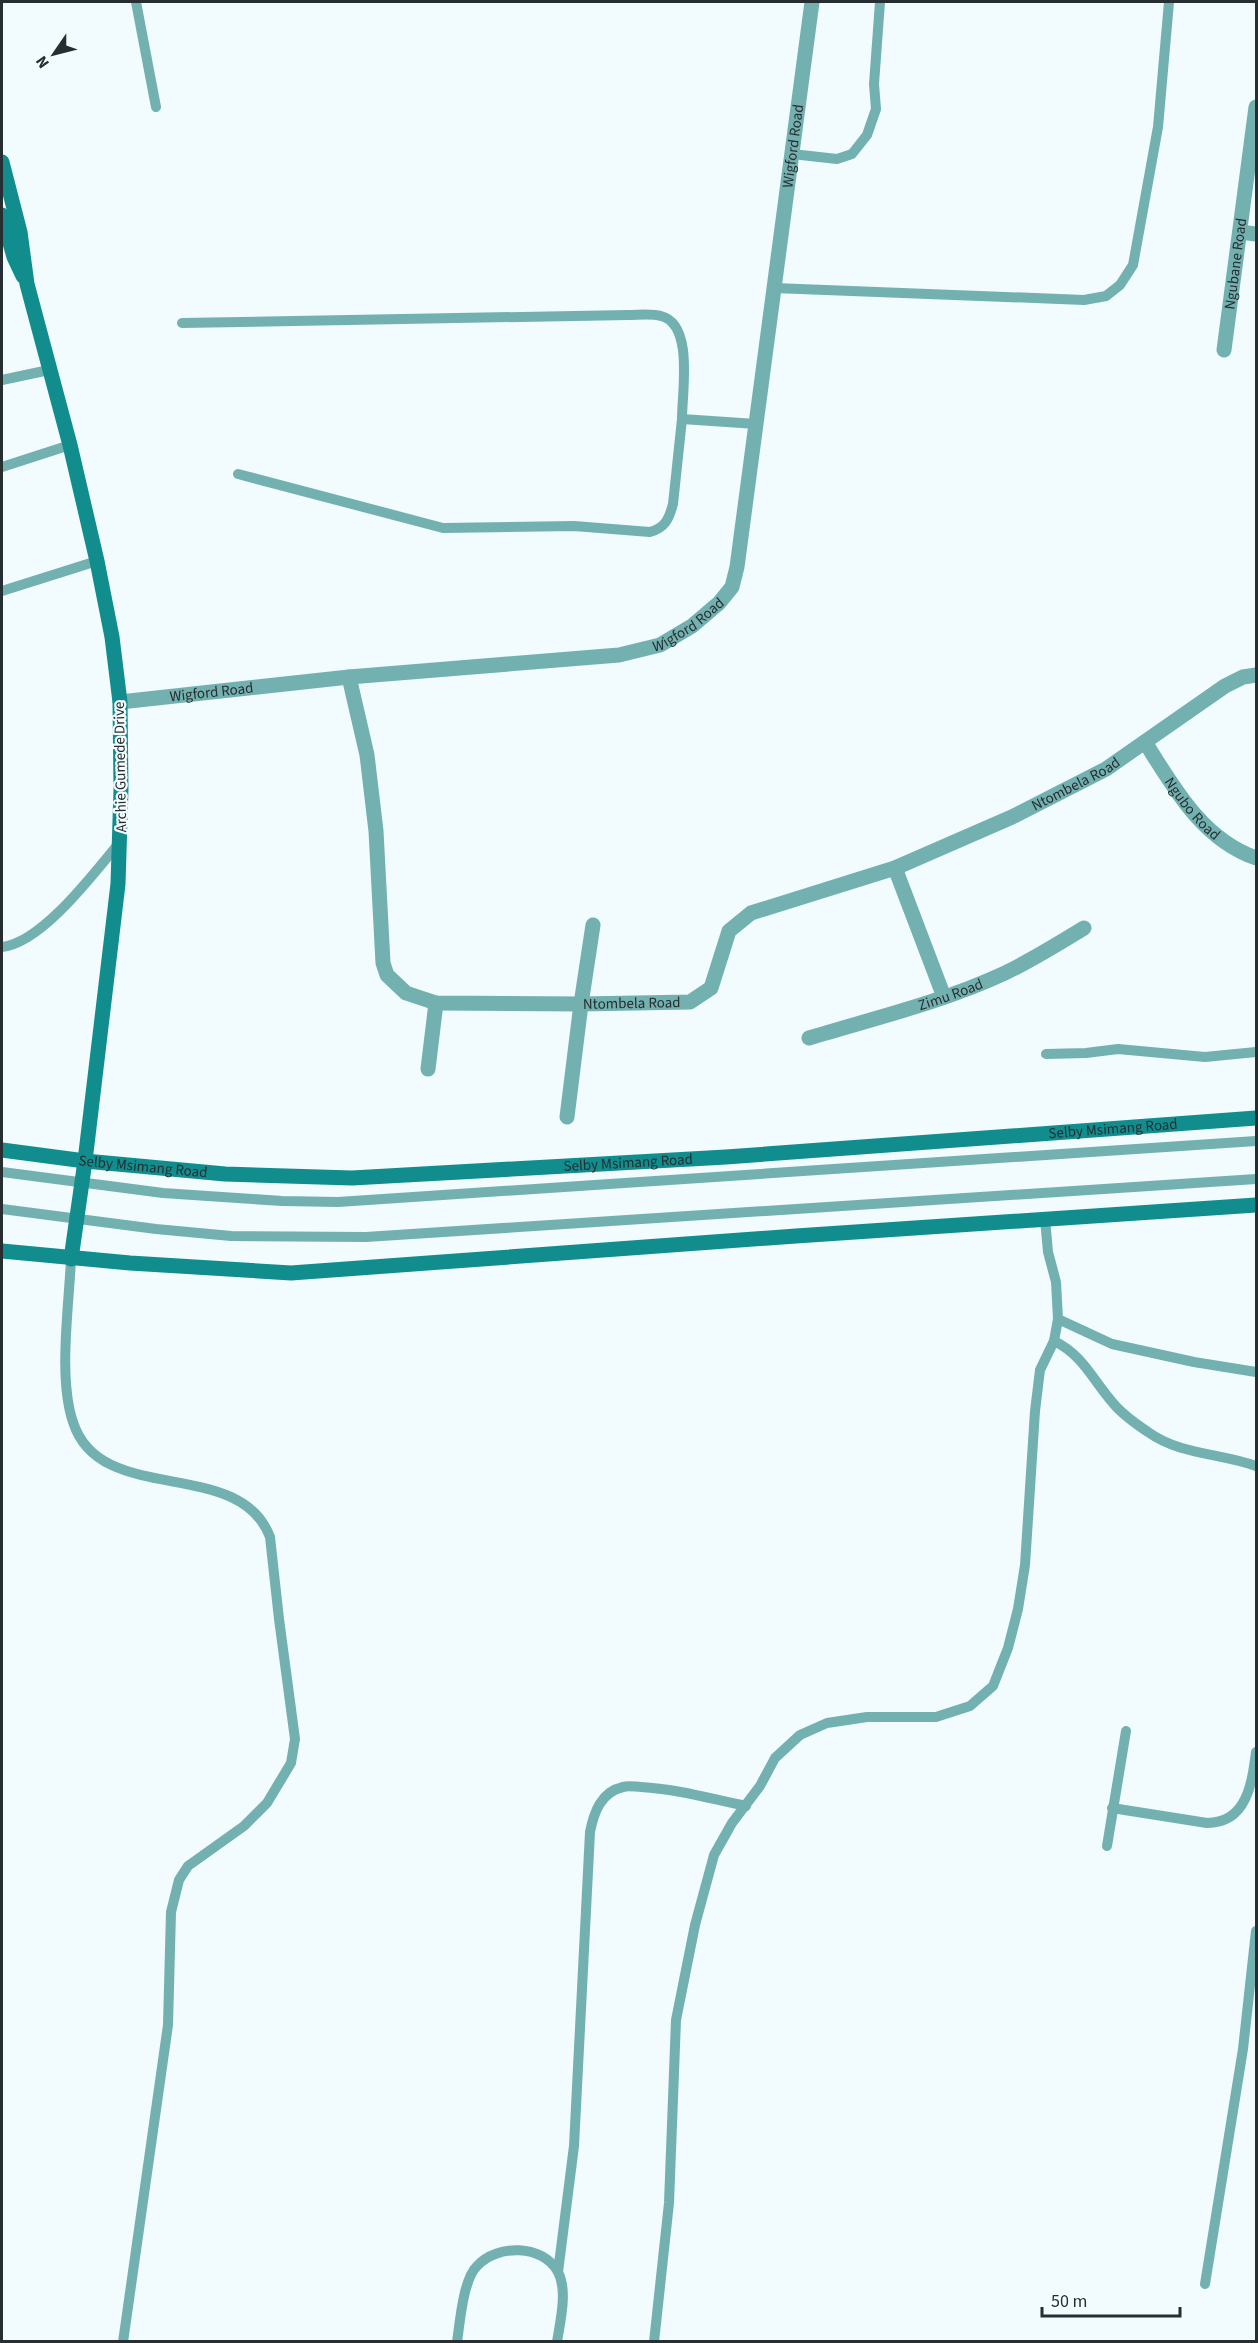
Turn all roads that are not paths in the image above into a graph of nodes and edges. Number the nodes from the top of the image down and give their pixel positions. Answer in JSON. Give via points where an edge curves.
{"nodes":[{"id":1,"x":136,"y":2,"type":"edge"},
{"id":2,"x":812,"y":2,"type":"edge"},
{"id":3,"x":880,"y":2,"type":"edge"},
{"id":4,"x":1169,"y":2,"type":"edge"},
{"id":5,"x":156,"y":107,"type":"dead end"},
{"id":6,"x":1257,"y":107,"type":"edge"},
{"id":7,"x":792,"y":154,"type":"junction"},
{"id":8,"x":2,"y":162,"type":"edge"},
{"id":9,"x":2,"y":215,"type":"edge"},
{"id":10,"x":1240,"y":232,"type":"junction"},
{"id":11,"x":1257,"y":234,"type":"edge"},
{"id":12,"x":27,"y":284,"type":"junction"},
{"id":13,"x":774,"y":288,"type":"junction"},
{"id":14,"x":183,"y":323,"type":"dead end"},
{"id":15,"x":1224,"y":350,"type":"dead end"},
{"id":16,"x":49,"y":369,"type":"junction"},
{"id":17,"x":2,"y":380,"type":"edge"},
{"id":18,"x":682,"y":419,"type":"junction"},
{"id":19,"x":756,"y":424,"type":"junction"},
{"id":20,"x":70,"y":445,"type":"junction"},
{"id":21,"x":2,"y":467,"type":"edge"},
{"id":22,"x":238,"y":474,"type":"dead end"},
{"id":23,"x":97,"y":561,"type":"junction"},
{"id":24,"x":2,"y":591,"type":"edge"},
{"id":25,"x":1257,"y":675,"type":"edge"},
{"id":26,"x":349,"y":677,"type":"junction"},
{"id":27,"x":120,"y":702,"type":"junction"},
{"id":28,"x":1145,"y":742,"type":"junction"},
{"id":29,"x":120,"y":842,"type":"junction"},
{"id":30,"x":1257,"y":858,"type":"edge"},
{"id":31,"x":895,"y":868,"type":"junction"},
{"id":32,"x":593,"y":925,"type":"dead end"},
{"id":33,"x":1084,"y":928,"type":"dead end"},
{"id":34,"x":2,"y":947,"type":"edge"},
{"id":35,"x":945,"y":997,"type":"junction"},
{"id":36,"x":436,"y":1003,"type":"junction"},
{"id":37,"x":581,"y":1004,"type":"junction"},
{"id":38,"x":809,"y":1038,"type":"dead end"},
{"id":39,"x":1257,"y":1052,"type":"edge"},
{"id":40,"x":1047,"y":1054,"type":"dead end"},
{"id":41,"x":428,"y":1069,"type":"dead end"},
{"id":42,"x":567,"y":1117,"type":"dead end"},
{"id":43,"x":1257,"y":1118,"type":"edge"},
{"id":44,"x":1257,"y":1141,"type":"edge"},
{"id":45,"x":2,"y":1150,"type":"edge"},
{"id":46,"x":85,"y":1161,"type":"junction"},
{"id":47,"x":2,"y":1172,"type":"edge"},
{"id":48,"x":1257,"y":1179,"type":"edge"},
{"id":49,"x":82,"y":1182,"type":"junction"},
{"id":50,"x":1257,"y":1205,"type":"edge"},
{"id":51,"x":2,"y":1209,"type":"edge"},
{"id":52,"x":77,"y":1218,"type":"junction"},
{"id":53,"x":1045,"y":1219,"type":"junction"},
{"id":54,"x":2,"y":1251,"type":"edge"},
{"id":55,"x":71,"y":1258,"type":"junction"},
{"id":56,"x":1058,"y":1319,"type":"junction"},
{"id":57,"x":1053,"y":1341,"type":"junction"},
{"id":58,"x":1257,"y":1372,"type":"edge"},
{"id":59,"x":1257,"y":1466,"type":"edge"},
{"id":60,"x":1126,"y":1731,"type":"dead end"},
{"id":61,"x":1257,"y":1752,"type":"edge"},
{"id":62,"x":746,"y":1806,"type":"junction"},
{"id":63,"x":1112,"y":1808,"type":"junction"},
{"id":64,"x":1107,"y":1846,"type":"dead end"},
{"id":65,"x":1257,"y":1931,"type":"edge"},
{"id":66,"x":558,"y":2272,"type":"junction"},
{"id":67,"x":1205,"y":2284,"type":"dead end"},
{"id":68,"x":123,"y":2342,"type":"edge"},
{"id":69,"x":457,"y":2342,"type":"edge"},
{"id":70,"x":557,"y":2342,"type":"edge"},
{"id":71,"x":654,"y":2342,"type":"edge"}],
"edges":[{"from":1,"to":5,"type":"lane"},
{"from":2,"to":7,"type":"street","name":"Wigford Road"},
{"from":3,"to":7,"type":"lane","via":[[876,109],[867,135],[852,154],[837,159]]},
{"from":4,"to":13,"type":"lane","via":[[1158,128],[1133,265],[1120,285],[1106,296],[1084,300]]},
{"from":6,"to":10,"type":"street","name":"Ngubane Road"},
{"from":7,"to":13,"type":"street","name":"Wigford Road"},
{"from":8,"to":12,"type":"main road","name":"Archie Gumede Drive","via":[[20,232]]},
{"from":9,"to":12,"type":"main road","name":"Archie Gumede Drive","via":[[14,257]]},
{"from":10,"to":11,"type":"street"},
{"from":10,"to":15,"type":"street","name":"Ngubane Road"},
{"from":12,"to":16,"type":"main road","name":"Archie Gumede Drive"},
{"from":13,"to":19,"type":"street","name":"Wigford Road"},
{"from":14,"to":18,"type":"lane","via":[[661,316],[676,327],[684,349]]},
{"from":16,"to":17,"type":"lane"},
{"from":16,"to":20,"type":"main road","name":"Archie Gumede Drive"},
{"from":18,"to":19,"type":"lane"},
{"from":18,"to":22,"type":"lane","via":[[670,516],[658,530],[650,532],[574,526],[443,528]]},
{"from":19,"to":26,"type":"street","name":"Wigford Road","via":[[738,567],[732,587],[692,626],[660,645],[619,656]]},
{"from":20,"to":21,"type":"lane"},
{"from":20,"to":23,"type":"main road","name":"Archie Gumede Drive"},
{"from":23,"to":24,"type":"lane"},
{"from":23,"to":27,"type":"main road","name":"Archie Gumede Drive"},
{"from":25,"to":28,"type":"street","name":"Ntombela Road","via":[[1225,686]]},
{"from":26,"to":27,"type":"street","name":"Wigford Road"},
{"from":26,"to":36,"type":"street","name":"Ntombela Road","via":[[368,755],[383,963],[387,975],[406,993]]},
{"from":27,"to":29,"type":"main road","name":"Archie Gumede Drive"},
{"from":28,"to":30,"type":"street","name":"Ngubo Road","via":[[1196,817],[1217,838],[1238,852]]},
{"from":28,"to":31,"type":"street","name":"Ntombela Road","via":[[1106,769],[1012,817]]},
{"from":29,"to":34,"type":"lane","via":[[36,932],[14,946]]},
{"from":29,"to":46,"type":"main road","name":"Archie Gumede Drive"},
{"from":31,"to":35,"type":"street"},
{"from":31,"to":37,"type":"street","name":"Ntombela Road","via":[[751,913],[740,920],[729,931],[711,988],[690,1002]]},
{"from":32,"to":37,"type":"street"},
{"from":33,"to":35,"type":"street","name":"Zimu Road","via":[[1022,964]]},
{"from":35,"to":38,"type":"street","name":"Zimu Road"},
{"from":36,"to":37,"type":"street","name":"Ntombela Road"},
{"from":36,"to":41,"type":"street"},
{"from":37,"to":42,"type":"street"},
{"from":39,"to":40,"type":"lane","via":[[1205,1057],[1118,1049]]},
{"from":43,"to":46,"type":"main road","name":"Selby Msimang Road","via":[[726,1157],[352,1178],[225,1174]]},
{"from":44,"to":49,"type":"lane","via":[[338,1202],[162,1193]]},
{"from":45,"to":46,"type":"main road","name":"Selby Msimang Road"},
{"from":46,"to":49,"type":"main road","name":"Archie Gumede Drive"},
{"from":47,"to":49,"type":"lane"},
{"from":48,"to":52,"type":"lane","via":[[366,1237],[231,1236]]},
{"from":49,"to":52,"type":"main road","name":"Archie Gumede Drive"},
{"from":50,"to":53,"type":"main road"},
{"from":51,"to":52,"type":"lane"},
{"from":52,"to":55,"type":"main road","name":"Archie Gumede Drive"},
{"from":53,"to":55,"type":"main road","via":[[291,1273]]},
{"from":53,"to":56,"type":"lane"},
{"from":54,"to":55,"type":"main road"},
{"from":55,"to":68,"type":"lane","via":[[66,1371],[68,1406],[78,1435],[89,1451],[118,1468],[236,1497],[255,1510],[266,1524],[295,1739],[291,1763],[267,1803],[244,1826],[188,1866],[179,1880],[171,1912],[168,2025]]},
{"from":56,"to":57,"type":"lane"},
{"from":56,"to":58,"type":"lane","via":[[1112,1344]]},
{"from":57,"to":59,"type":"lane","via":[[1073,1352],[1114,1404],[1155,1437],[1202,1454]]},
{"from":57,"to":62,"type":"lane","via":[[1040,1370],[1022,1587],[1008,1648],[993,1686],[970,1706],[936,1717],[867,1717],[814,1727],[774,1758]]},
{"from":60,"to":63,"type":"lane"},
{"from":61,"to":63,"type":"lane","via":[[1248,1797],[1225,1820],[1217,1823]]},
{"from":62,"to":66,"type":"lane","via":[[662,1788],[623,1786],[598,1804],[593,1816],[574,2146]]},
{"from":62,"to":71,"type":"lane","via":[[714,1855],[676,2020],[669,2203]]},
{"from":63,"to":64,"type":"lane"},
{"from":65,"to":67,"type":"lane","via":[[1243,2049]]},
{"from":66,"to":69,"type":"lane","via":[[543,2256],[523,2250],[493,2254],[476,2266],[464,2295]]},
{"from":66,"to":70,"type":"lane","via":[[562,2290]]}]}
